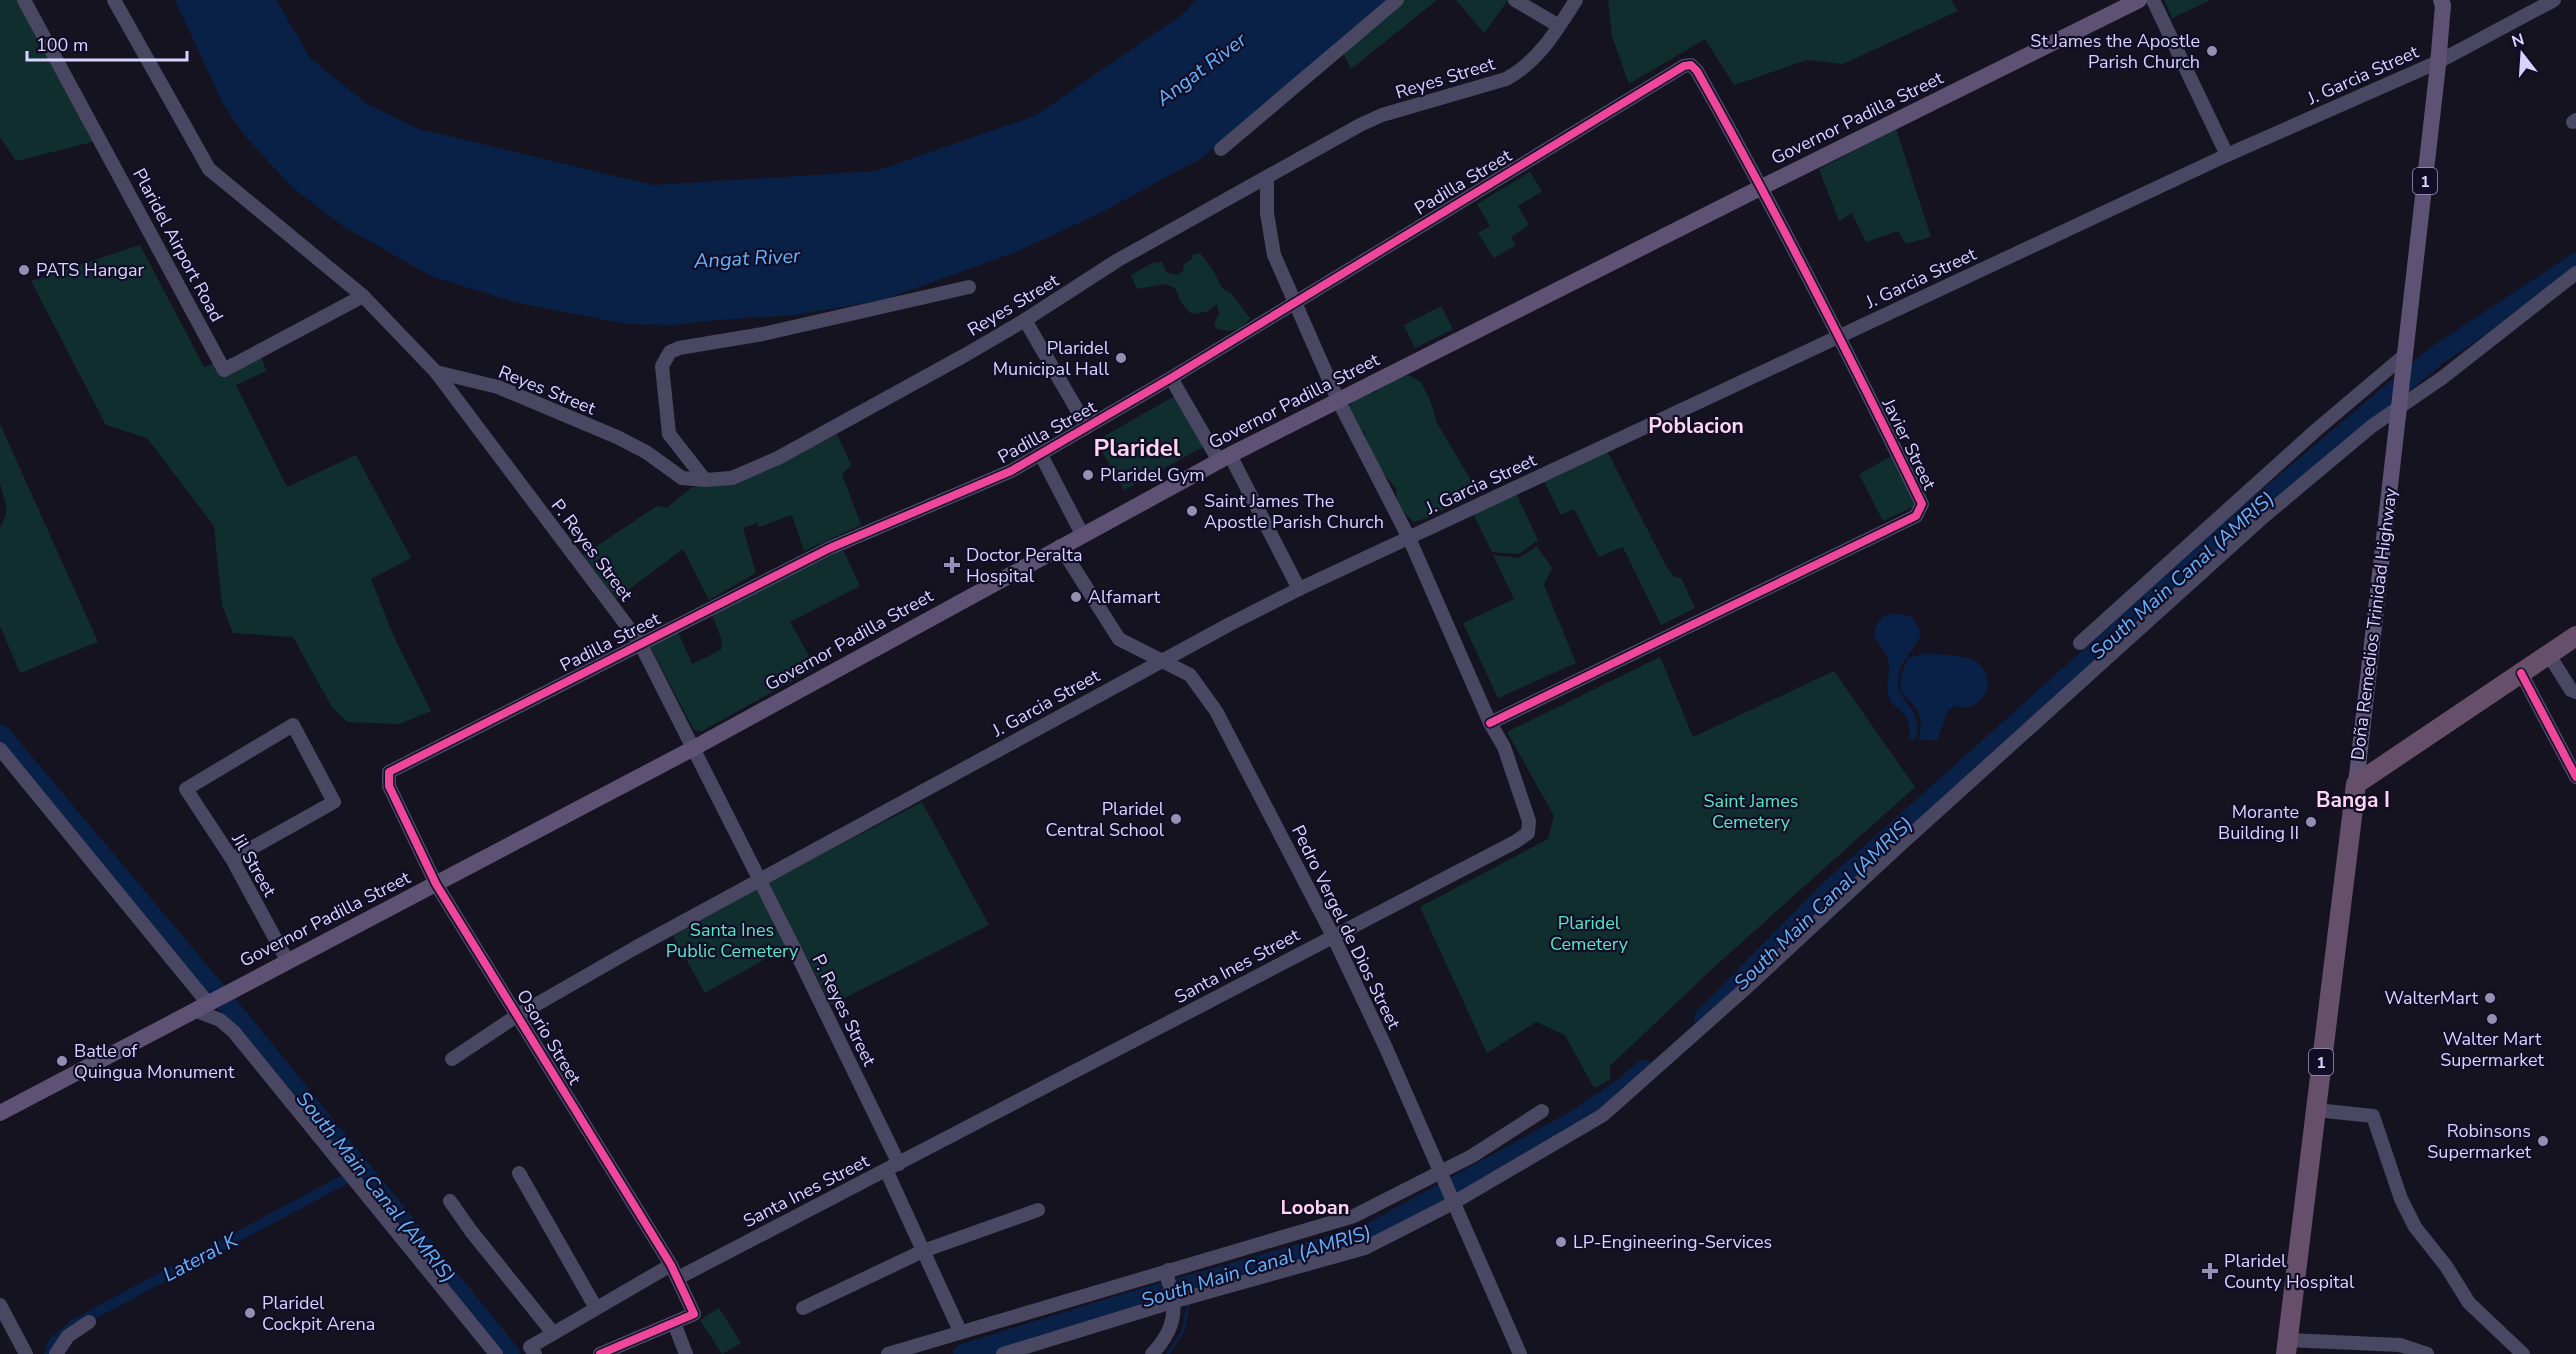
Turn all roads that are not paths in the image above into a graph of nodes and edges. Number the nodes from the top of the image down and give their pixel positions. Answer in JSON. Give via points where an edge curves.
{"nodes":[{"id":1,"x":24,"y":0,"type":"edge"},
{"id":2,"x":114,"y":0,"type":"edge"},
{"id":3,"x":1397,"y":0,"type":"edge"},
{"id":4,"x":1515,"y":0,"type":"edge"},
{"id":5,"x":1576,"y":0,"type":"edge"},
{"id":6,"x":2153,"y":0,"type":"edge"},
{"id":7,"x":2441,"y":0,"type":"edge"},
{"id":8,"x":2554,"y":0,"type":"edge"},
{"id":9,"x":2137,"y":1,"type":"edge"},
{"id":10,"x":1559,"y":26,"type":"junction"},
{"id":11,"x":2438,"y":62,"type":"junction"},
{"id":12,"x":1691,"y":65,"type":"joint"},
{"id":13,"x":1221,"y":149,"type":"dead end"},
{"id":14,"x":2226,"y":155,"type":"junction"},
{"id":15,"x":1267,"y":178,"type":"junction"},
{"id":16,"x":1762,"y":187,"type":"junction"},
{"id":17,"x":2576,"y":273,"type":"edge"},
{"id":18,"x":969,"y":287,"type":"dead end"},
{"id":19,"x":363,"y":296,"type":"junction"},
{"id":20,"x":1295,"y":301,"type":"junction"},
{"id":21,"x":1025,"y":320,"type":"junction"},
{"id":22,"x":1840,"y":336,"type":"junction"},
{"id":23,"x":2406,"y":358,"type":"junction"},
{"id":24,"x":436,"y":372,"type":"junction"},
{"id":25,"x":1171,"y":378,"type":"junction"},
{"id":26,"x":1338,"y":400,"type":"junction"},
{"id":27,"x":2401,"y":403,"type":"junction"},
{"id":28,"x":1087,"y":427,"type":"junction"},
{"id":29,"x":1041,"y":455,"type":"junction"},
{"id":30,"x":1225,"y":458,"type":"junction"},
{"id":31,"x":705,"y":480,"type":"junction"},
{"id":32,"x":1082,"y":534,"type":"junction"},
{"id":33,"x":1409,"y":538,"type":"junction"},
{"id":34,"x":1060,"y":546,"type":"junction"},
{"id":35,"x":1299,"y":589,"type":"junction"},
{"id":36,"x":2576,"y":636,"type":"edge"},
{"id":37,"x":640,"y":643,"type":"junction"},
{"id":38,"x":2080,"y":643,"type":"dead end"},
{"id":39,"x":1183,"y":648,"type":"junction"},
{"id":40,"x":2549,"y":655,"type":"junction"},
{"id":41,"x":1162,"y":659,"type":"junction"},
{"id":42,"x":2525,"y":671,"type":"junction"},
{"id":43,"x":1190,"y":675,"type":"junction"},
{"id":44,"x":2576,"y":692,"type":"edge"},
{"id":45,"x":2540,"y":699,"type":"junction"},
{"id":46,"x":1490,"y":723,"type":"junction"},
{"id":47,"x":0,"y":748,"type":"edge"},
{"id":48,"x":692,"y":749,"type":"junction"},
{"id":49,"x":2576,"y":757,"type":"edge"},
{"id":50,"x":389,"y":772,"type":"joint"},
{"id":51,"x":2576,"y":777,"type":"edge"},
{"id":52,"x":2356,"y":784,"type":"junction"},
{"id":53,"x":231,"y":859,"type":"junction"},
{"id":54,"x":760,"y":880,"type":"junction"},
{"id":55,"x":436,"y":884,"type":"junction"},
{"id":56,"x":1333,"y":936,"type":"junction"},
{"id":57,"x":288,"y":962,"type":"junction"},
{"id":58,"x":203,"y":1004,"type":"junction"},
{"id":59,"x":518,"y":1015,"type":"junction"},
{"id":60,"x":452,"y":1059,"type":"dead end"},
{"id":61,"x":2316,"y":1110,"type":"junction"},
{"id":62,"x":1542,"y":1112,"type":"dead end"},
{"id":63,"x":0,"y":1113,"type":"edge"},
{"id":64,"x":899,"y":1164,"type":"junction"},
{"id":65,"x":886,"y":1170,"type":"junction"},
{"id":66,"x":519,"y":1173,"type":"dead end"},
{"id":67,"x":1441,"y":1178,"type":"junction"},
{"id":68,"x":450,"y":1201,"type":"dead end"},
{"id":69,"x":1453,"y":1202,"type":"junction"},
{"id":70,"x":1038,"y":1210,"type":"dead end"},
{"id":71,"x":923,"y":1251,"type":"junction"},
{"id":72,"x":671,"y":1265,"type":"junction"},
{"id":73,"x":1167,"y":1273,"type":"junction"},
{"id":74,"x":678,"y":1278,"type":"junction"},
{"id":75,"x":1180,"y":1298,"type":"junction"},
{"id":76,"x":0,"y":1305,"type":"edge"},
{"id":77,"x":596,"y":1308,"type":"junction"},
{"id":78,"x":803,"y":1308,"type":"dead end"},
{"id":79,"x":89,"y":1322,"type":"dead end"},
{"id":80,"x":674,"y":1323,"type":"junction"},
{"id":81,"x":960,"y":1331,"type":"junction"},
{"id":82,"x":553,"y":1333,"type":"junction"},
{"id":83,"x":2287,"y":1347,"type":"edge"},
{"id":84,"x":26,"y":1354,"type":"edge"},
{"id":85,"x":56,"y":1354,"type":"edge"},
{"id":86,"x":496,"y":1354,"type":"edge"},
{"id":87,"x":536,"y":1354,"type":"edge"},
{"id":88,"x":600,"y":1354,"type":"edge"},
{"id":89,"x":686,"y":1354,"type":"edge"},
{"id":90,"x":888,"y":1354,"type":"edge"},
{"id":91,"x":1003,"y":1354,"type":"edge"},
{"id":92,"x":1152,"y":1354,"type":"edge"},
{"id":93,"x":1520,"y":1354,"type":"edge"},
{"id":94,"x":2427,"y":1354,"type":"edge"},
{"id":95,"x":2523,"y":1354,"type":"edge"}],
"edges":[{"from":1,"to":19,"type":"street","name":"Plaridel Airport Road","via":[[224,370]]},
{"from":2,"to":19,"type":"street","name":"P. Reyes Street","via":[[209,169]]},
{"from":3,"to":13,"type":"street"},
{"from":4,"to":10,"type":"street"},
{"from":5,"to":10,"type":"street","name":"Reyes Street"},
{"from":6,"to":14,"type":"street"},
{"from":7,"to":11,"type":"main road","name":"Doña Remedios Trinidad Highway","number":"1"},
{"from":8,"to":11,"type":"street","name":"J. Garcia Street"},
{"from":9,"to":16,"type":"main road","name":"Governor Padilla Street"},
{"from":10,"to":15,"type":"street","name":"Reyes Street","via":[[1525,69],[1506,79],[1360,124]]},
{"from":11,"to":14,"type":"street","name":"J. Garcia Street"},
{"from":11,"to":23,"type":"main road","name":"Doña Remedios Trinidad Highway","number":"1"},
{"from":12,"to":16,"type":"street","name":"Javier Street"},
{"from":12,"to":20,"type":"street","name":"Padilla Street"},
{"from":14,"to":22,"type":"street","name":"J. Garcia Street"},
{"from":15,"to":20,"type":"street","name":"Santa Ines Street","via":[[1267,213],[1274,255]]},
{"from":15,"to":21,"type":"street","name":"Reyes Street","via":[[1118,260]]},
{"from":16,"to":22,"type":"street","name":"Javier Street"},
{"from":16,"to":26,"type":"main road","name":"Governor Padilla Street"},
{"from":17,"to":27,"type":"street","via":[[2442,378]]},
{"from":18,"to":31,"type":"street","via":[[670,352],[662,366],[669,434]]},
{"from":19,"to":24,"type":"street","name":"P. Reyes Street"},
{"from":20,"to":25,"type":"street","name":"Padilla Street"},
{"from":20,"to":26,"type":"street","name":"Santa Ines Street"},
{"from":21,"to":28,"type":"street"},
{"from":21,"to":31,"type":"street","name":"Reyes Street","via":[[778,458],[732,478]]},
{"from":22,"to":33,"type":"street","name":"J. Garcia Street"},
{"from":22,"to":46,"type":"street","name":"Javier Street","via":[[1922,504],[1916,516]]},
{"from":23,"to":27,"type":"main road","name":"Doña Remedios Trinidad Highway","number":"1"},
{"from":23,"to":38,"type":"street","via":[[2315,431]]},
{"from":24,"to":31,"type":"street","name":"Reyes Street","via":[[498,387],[617,437],[682,478]]},
{"from":24,"to":37,"type":"street","name":"P. Reyes Street"},
{"from":25,"to":28,"type":"street","name":"Padilla Street"},
{"from":25,"to":30,"type":"street"},
{"from":26,"to":30,"type":"main road","name":"Governor Padilla Street"},
{"from":26,"to":33,"type":"street","name":"Santa Ines Street"},
{"from":27,"to":52,"type":"main road","name":"Doña Remedios Trinidad Highway","number":"1"},
{"from":27,"to":69,"type":"street","via":[[2166,604],[1619,1102]]},
{"from":28,"to":29,"type":"street","name":"Padilla Street"},
{"from":29,"to":32,"type":"street"},
{"from":29,"to":37,"type":"street","name":"Padilla Street","via":[[830,548]]},
{"from":30,"to":32,"type":"main road","name":"Governor Padilla Street"},
{"from":30,"to":35,"type":"street"},
{"from":32,"to":34,"type":"main road","name":"Governor Padilla Street"},
{"from":33,"to":35,"type":"street","name":"J. Garcia Street"},
{"from":33,"to":46,"type":"street","name":"Santa Ines Street"},
{"from":34,"to":41,"type":"street","name":"Pedro Vergel de Dios Street","via":[[1119,639]]},
{"from":34,"to":48,"type":"main road","name":"Governor Padilla Street"},
{"from":35,"to":39,"type":"street","name":"J. Garcia Street"},
{"from":36,"to":40,"type":"highway"},
{"from":37,"to":48,"type":"street","name":"P. Reyes Street"},
{"from":37,"to":50,"type":"street","name":"Padilla Street"},
{"from":39,"to":41,"type":"street","name":"J. Garcia Street"},
{"from":39,"to":43,"type":"street","name":"Pedro Vergel de Dios Street"},
{"from":40,"to":42,"type":"highway"},
{"from":40,"to":44,"type":"street"},
{"from":41,"to":43,"type":"street","name":"Pedro Vergel de Dios Street"},
{"from":41,"to":54,"type":"street","name":"J. Garcia Street"},
{"from":42,"to":45,"type":"street"},
{"from":42,"to":52,"type":"highway"},
{"from":43,"to":56,"type":"street","name":"Pedro Vergel de Dios Street","via":[[1224,725]]},
{"from":45,"to":49,"type":"street"},
{"from":45,"to":51,"type":"street"},
{"from":46,"to":56,"type":"street","name":"Santa Ines Street","via":[[1504,747],[1526,810],[1528,833]]},
{"from":47,"to":58,"type":"street"},
{"from":48,"to":54,"type":"street","name":"P. Reyes Street"},
{"from":48,"to":55,"type":"main road","name":"Governor Padilla Street"},
{"from":50,"to":55,"type":"street","name":"Osorio Street","via":[[389,786]]},
{"from":52,"to":61,"type":"highway","name":"Doña Remedios Trinidad Highway","number":"1"},
{"from":53,"to":53,"type":"street","name":"Jil Street","via":[[334,802],[293,725],[186,789]]},
{"from":53,"to":57,"type":"street","name":"Jil Street"},
{"from":54,"to":59,"type":"street","name":"J. Garcia Street"},
{"from":54,"to":64,"type":"street","name":"P. Reyes Street"},
{"from":55,"to":57,"type":"main road","name":"Governor Padilla Street"},
{"from":55,"to":59,"type":"street","name":"Osorio Street"},
{"from":56,"to":64,"type":"street","name":"Santa Ines Street"},
{"from":56,"to":67,"type":"street","name":"Pedro Vergel de Dios Street"},
{"from":57,"to":58,"type":"main road","name":"Governor Padilla Street"},
{"from":58,"to":63,"type":"main road","name":"Governor Padilla Street"},
{"from":58,"to":86,"type":"street","via":[[234,1032]]},
{"from":59,"to":60,"type":"street","name":"J. Garcia Street"},
{"from":59,"to":72,"type":"street","name":"Osorio Street"},
{"from":61,"to":83,"type":"highway","name":"Doña Remedios Trinidad Highway","number":"1"},
{"from":61,"to":95,"type":"street","via":[[2373,1116],[2401,1199],[2415,1227],[2469,1303]]},
{"from":62,"to":67,"type":"street"},
{"from":64,"to":65,"type":"street","name":"Santa Ines Street"},
{"from":65,"to":71,"type":"street"},
{"from":65,"to":74,"type":"street","name":"Santa Ines Street"},
{"from":66,"to":77,"type":"street"},
{"from":67,"to":69,"type":"street","name":"Pedro Vergel de Dios Street"},
{"from":67,"to":73,"type":"street","via":[[1354,1216]]},
{"from":68,"to":82,"type":"street"},
{"from":69,"to":75,"type":"street","via":[[1365,1248]]},
{"from":69,"to":93,"type":"street","name":"Pedro Vergel de Dios Street"},
{"from":70,"to":71,"type":"street"},
{"from":71,"to":78,"type":"street"},
{"from":71,"to":81,"type":"street"},
{"from":72,"to":74,"type":"street","name":"Osorio Street"},
{"from":72,"to":77,"type":"street"},
{"from":73,"to":75,"type":"street"},
{"from":73,"to":81,"type":"street"},
{"from":74,"to":80,"type":"street","name":"Osorio Street","via":[[694,1314]]},
{"from":75,"to":91,"type":"street"},
{"from":75,"to":92,"type":"street","via":[[1171,1330]]},
{"from":76,"to":84,"type":"street"},
{"from":77,"to":82,"type":"street"},
{"from":79,"to":85,"type":"street","via":[[68,1336]]},
{"from":80,"to":88,"type":"street"},
{"from":80,"to":89,"type":"street"},
{"from":81,"to":90,"type":"street"},
{"from":82,"to":87,"type":"street","via":[[530,1347]]},
{"from":83,"to":94,"type":"street","via":[[2400,1345]]}]}
